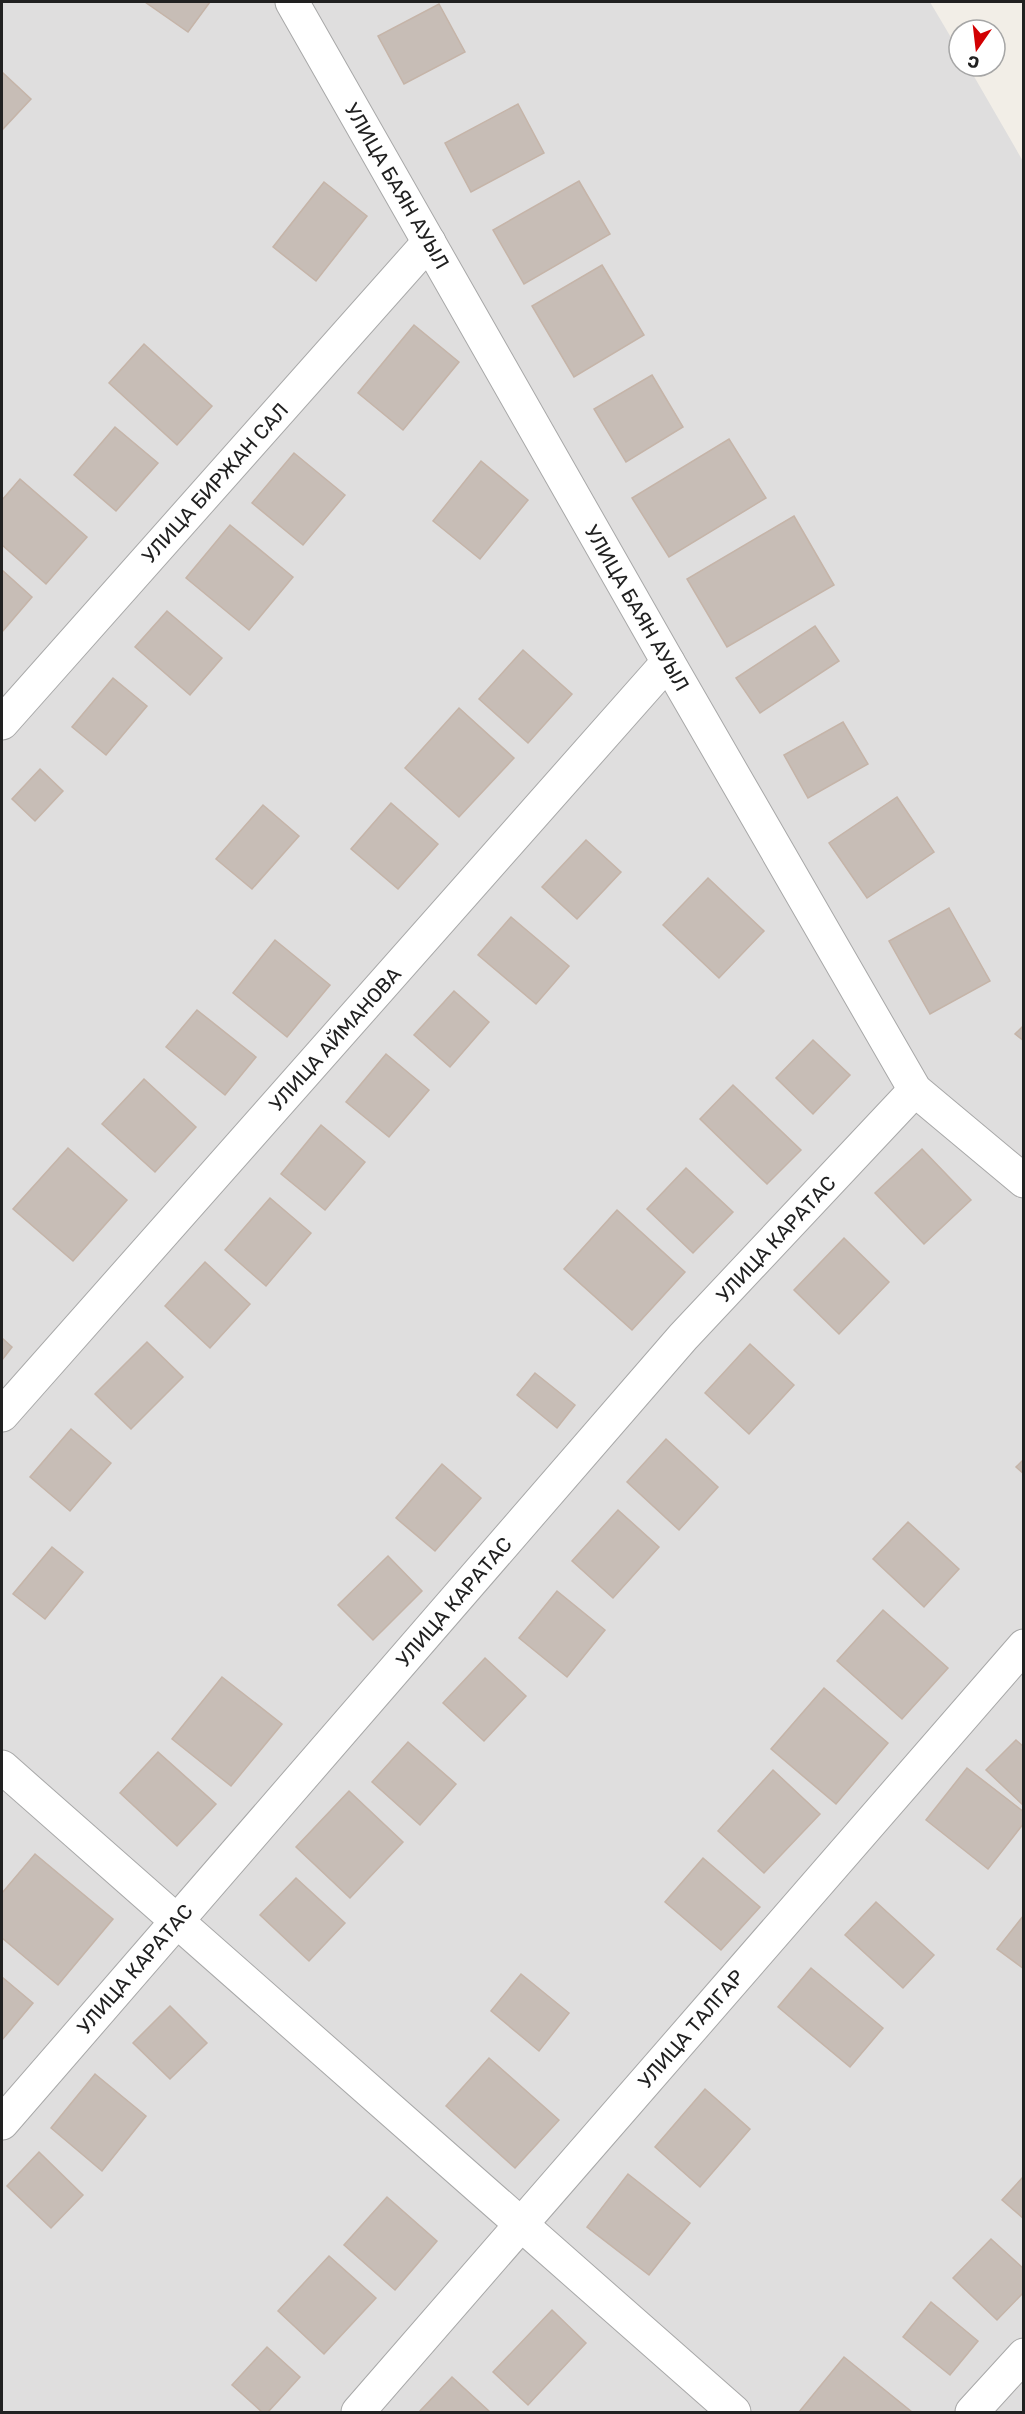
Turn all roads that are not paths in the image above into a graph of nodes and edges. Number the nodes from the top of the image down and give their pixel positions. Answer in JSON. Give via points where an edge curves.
{"nodes":[{"id":1,"x":292,"y":2,"type":"edge"},
{"id":2,"x":429,"y":242,"type":"junction"},
{"id":3,"x":668,"y":662,"type":"junction"},
{"id":4,"x":2,"y":723,"type":"edge"},
{"id":5,"x":915,"y":1090,"type":"junction"},
{"id":6,"x":1023,"y":1181,"type":"edge"},
{"id":7,"x":2,"y":1415,"type":"edge"},
{"id":8,"x":1023,"y":1646,"type":"edge"},
{"id":9,"x":2,"y":1767,"type":"edge"},
{"id":10,"x":177,"y":1921,"type":"junction"},
{"id":11,"x":2,"y":2123,"type":"edge"},
{"id":12,"x":521,"y":2224,"type":"junction"},
{"id":13,"x":1023,"y":2355,"type":"edge"},
{"id":14,"x":358,"y":2412,"type":"edge"},
{"id":15,"x":734,"y":2412,"type":"edge"},
{"id":16,"x":972,"y":2412,"type":"edge"}],
"edges":[{"from":1,"to":2,"type":"street","name":"УЛИЦА БАЯН АУЫЛ"},
{"from":2,"to":3,"type":"street","name":"УЛИЦА БАЯН АУЫЛ"},
{"from":2,"to":4,"type":"street","name":"УЛИЦА БИРЖАН САЛ"},
{"from":3,"to":5,"type":"street","name":"УЛИЦА БАЯН АУЫЛ"},
{"from":3,"to":7,"type":"street","name":"УЛИЦА АЙМАНОВА"},
{"from":5,"to":6,"type":"street","name":"УЛИЦА БАЯН АУЫЛ"},
{"from":5,"to":10,"type":"street","name":"УЛИЦА КАРАТАС","via":[[684,1338]]},
{"from":8,"to":12,"type":"street","name":"УЛИЦА ТАЛГАР"},
{"from":9,"to":10,"type":"street"},
{"from":10,"to":11,"type":"street","name":"УЛИЦА КАРАТАС"},
{"from":10,"to":12,"type":"street"},
{"from":12,"to":14,"type":"street","name":"УЛИЦА ТАЛГАР"},
{"from":12,"to":15,"type":"street"},
{"from":13,"to":16,"type":"street"}]}
